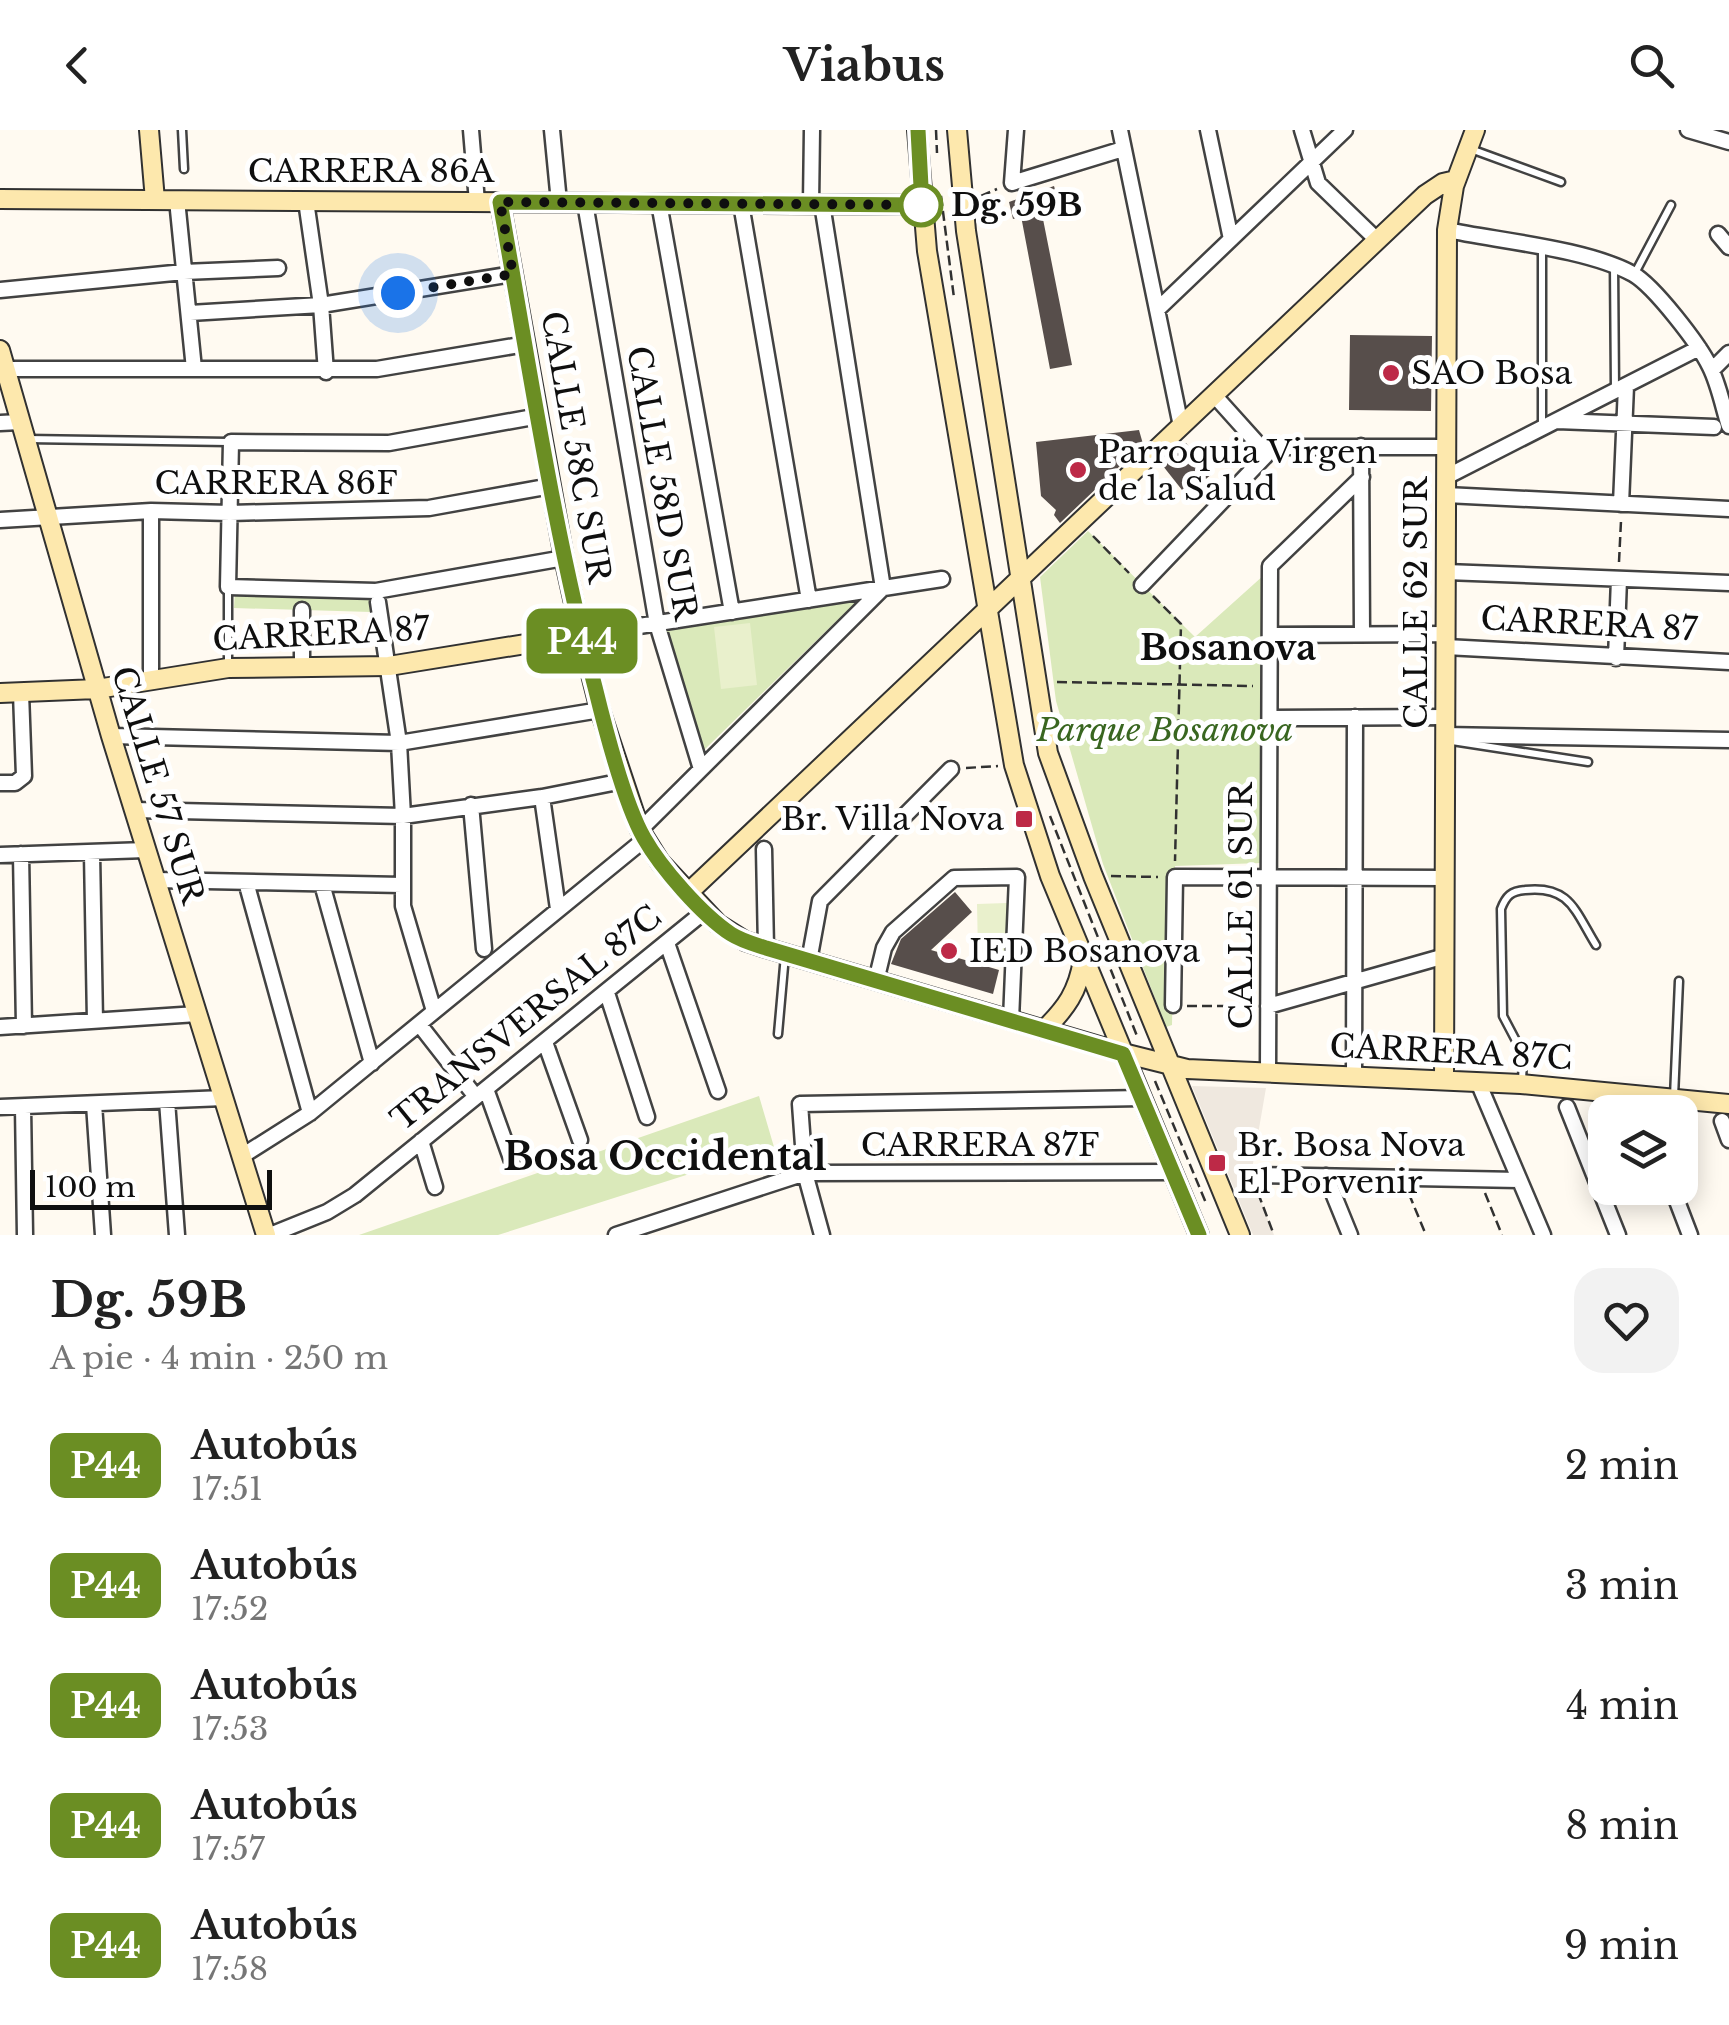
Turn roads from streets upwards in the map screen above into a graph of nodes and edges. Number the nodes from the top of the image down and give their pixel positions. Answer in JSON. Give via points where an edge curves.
{"nodes":[{"id":1,"x":149,"y":130,"type":"edge"},
{"id":2,"x":470,"y":130,"type":"edge"},
{"id":3,"x":552,"y":130,"type":"edge"},
{"id":4,"x":812,"y":130,"type":"edge"},
{"id":5,"x":918,"y":130,"type":"edge"},
{"id":6,"x":957,"y":130,"type":"edge"},
{"id":7,"x":1016,"y":130,"type":"edge"},
{"id":8,"x":1120,"y":130,"type":"edge"},
{"id":9,"x":1208,"y":130,"type":"edge"},
{"id":10,"x":1302,"y":130,"type":"edge"},
{"id":11,"x":1345,"y":130,"type":"edge"},
{"id":12,"x":1688,"y":130,"type":"edge"},
{"id":13,"x":1471,"y":139,"type":"edge"},
{"id":14,"x":1729,"y":142,"type":"edge"},
{"id":15,"x":1124,"y":149,"type":"junction"},
{"id":16,"x":1311,"y":166,"type":"junction"},
{"id":17,"x":1456,"y":180,"type":"junction"},
{"id":18,"x":0,"y":199,"type":"edge"},
{"id":19,"x":156,"y":200,"type":"junction"},
{"id":20,"x":177,"y":200,"type":"junction"},
{"id":21,"x":306,"y":201,"type":"junction"},
{"id":22,"x":477,"y":202,"type":"junction"},
{"id":23,"x":500,"y":202,"type":"junction"},
{"id":24,"x":559,"y":202,"type":"junction"},
{"id":25,"x":585,"y":202,"type":"junction"},
{"id":26,"x":660,"y":203,"type":"junction"},
{"id":27,"x":741,"y":204,"type":"junction"},
{"id":28,"x":817,"y":204,"type":"junction"},
{"id":29,"x":922,"y":205,"type":"junction"},
{"id":30,"x":1447,"y":230,"type":"junction"},
{"id":31,"x":1718,"y":234,"type":"dead end"},
{"id":32,"x":1231,"y":239,"type":"junction"},
{"id":33,"x":1378,"y":240,"type":"junction"},
{"id":34,"x":1729,"y":247,"type":"edge"},
{"id":35,"x":278,"y":268,"type":"dead end"},
{"id":36,"x":184,"y":272,"type":"junction"},
{"id":37,"x":513,"y":274,"type":"junction"},
{"id":38,"x":0,"y":290,"type":"edge"},
{"id":39,"x":321,"y":306,"type":"junction"},
{"id":40,"x":1158,"y":310,"type":"junction"},
{"id":41,"x":190,"y":313,"type":"junction"},
{"id":42,"x":526,"y":344,"type":"junction"},
{"id":43,"x":1699,"y":348,"type":"junction"},
{"id":44,"x":1727,"y":357,"type":"edge"},
{"id":45,"x":3,"y":359,"type":"edge"},
{"id":46,"x":194,"y":370,"type":"junction"},
{"id":47,"x":1712,"y":370,"type":"junction"},
{"id":48,"x":326,"y":372,"type":"junction"},
{"id":49,"x":1620,"y":388,"type":"junction"},
{"id":50,"x":1214,"y":395,"type":"junction"},
{"id":51,"x":539,"y":416,"type":"junction"},
{"id":52,"x":0,"y":423,"type":"edge"},
{"id":53,"x":1549,"y":425,"type":"junction"},
{"id":54,"x":1181,"y":426,"type":"junction"},
{"id":55,"x":1624,"y":426,"type":"junction"},
{"id":56,"x":1722,"y":426,"type":"edge"},
{"id":57,"x":23,"y":431,"type":"junction"},
{"id":58,"x":1361,"y":446,"type":"junction"},
{"id":59,"x":1446,"y":447,"type":"junction"},
{"id":60,"x":1267,"y":454,"type":"junction"},
{"id":61,"x":1362,"y":478,"type":"junction"},
{"id":62,"x":551,"y":486,"type":"junction"},
{"id":63,"x":1446,"y":486,"type":"junction"},
{"id":64,"x":1622,"y":504,"type":"junction"},
{"id":65,"x":1729,"y":509,"type":"edge"},
{"id":66,"x":151,"y":511,"type":"junction"},
{"id":67,"x":230,"y":514,"type":"junction"},
{"id":68,"x":48,"y":517,"type":"junction"},
{"id":69,"x":0,"y":520,"type":"edge"},
{"id":70,"x":564,"y":558,"type":"junction"},
{"id":71,"x":1446,"y":572,"type":"junction"},
{"id":72,"x":942,"y":579,"type":"dead end"},
{"id":73,"x":1020,"y":579,"type":"junction"},
{"id":74,"x":1619,"y":579,"type":"junction"},
{"id":75,"x":1729,"y":583,"type":"edge"},
{"id":76,"x":1142,"y":585,"type":"road end"},
{"id":77,"x":883,"y":588,"type":"junction"},
{"id":78,"x":809,"y":600,"type":"junction"},
{"id":79,"x":378,"y":602,"type":"dead end"},
{"id":80,"x":302,"y":610,"type":"dead end"},
{"id":81,"x":988,"y":611,"type":"junction"},
{"id":82,"x":732,"y":612,"type":"junction"},
{"id":83,"x":657,"y":624,"type":"junction"},
{"id":84,"x":1362,"y":632,"type":"junction"},
{"id":85,"x":1270,"y":634,"type":"junction"},
{"id":86,"x":581,"y":635,"type":"junction"},
{"id":87,"x":1446,"y":640,"type":"junction"},
{"id":88,"x":1616,"y":658,"type":"junction"},
{"id":89,"x":1729,"y":662,"type":"edge"},
{"id":90,"x":302,"y":666,"type":"junction"},
{"id":91,"x":390,"y":666,"type":"junction"},
{"id":92,"x":151,"y":680,"type":"junction"},
{"id":93,"x":97,"y":690,"type":"junction"},
{"id":94,"x":21,"y":692,"type":"junction"},
{"id":95,"x":0,"y":693,"type":"edge"},
{"id":96,"x":600,"y":710,"type":"junction"},
{"id":97,"x":1356,"y":717,"type":"junction"},
{"id":98,"x":1270,"y":718,"type":"junction"},
{"id":99,"x":1446,"y":731,"type":"junction"},
{"id":100,"x":110,"y":736,"type":"junction"},
{"id":101,"x":1729,"y":740,"type":"edge"},
{"id":102,"x":399,"y":743,"type":"junction"},
{"id":103,"x":701,"y":769,"type":"junction"},
{"id":104,"x":951,"y":769,"type":"road end"},
{"id":105,"x":623,"y":781,"type":"junction"},
{"id":106,"x":0,"y":783,"type":"edge"},
{"id":107,"x":542,"y":796,"type":"junction"},
{"id":108,"x":471,"y":805,"type":"junction"},
{"id":109,"x":134,"y":810,"type":"junction"},
{"id":110,"x":404,"y":816,"type":"junction"},
{"id":111,"x":642,"y":834,"type":"junction"},
{"id":112,"x":764,"y":849,"type":"dead end"},
{"id":113,"x":146,"y":850,"type":"junction"},
{"id":114,"x":92,"y":852,"type":"junction"},
{"id":115,"x":21,"y":854,"type":"junction"},
{"id":116,"x":0,"y":855,"type":"edge"},
{"id":117,"x":1269,"y":877,"type":"junction"},
{"id":118,"x":1355,"y":878,"type":"junction"},
{"id":119,"x":1445,"y":878,"type":"junction"},
{"id":120,"x":156,"y":880,"type":"junction"},
{"id":121,"x":246,"y":882,"type":"junction"},
{"id":122,"x":322,"y":884,"type":"junction"},
{"id":123,"x":402,"y":885,"type":"junction"},
{"id":124,"x":688,"y":892,"type":"junction"},
{"id":125,"x":558,"y":909,"type":"junction"},
{"id":126,"x":705,"y":912,"type":"junction"},
{"id":127,"x":668,"y":943,"type":"junction"},
{"id":128,"x":484,"y":948,"type":"dead end"},
{"id":129,"x":766,"y":948,"type":"junction"},
{"id":130,"x":1445,"y":956,"type":"junction"},
{"id":131,"x":809,"y":960,"type":"junction"},
{"id":132,"x":1083,"y":960,"type":"junction"},
{"id":133,"x":876,"y":980,"type":"junction"},
{"id":134,"x":1354,"y":982,"type":"junction"},
{"id":135,"x":607,"y":994,"type":"junction"},
{"id":136,"x":1173,"y":1006,"type":"road end"},
{"id":137,"x":1268,"y":1006,"type":"junction"},
{"id":138,"x":434,"y":1011,"type":"junction"},
{"id":139,"x":197,"y":1014,"type":"junction"},
{"id":140,"x":1011,"y":1020,"type":"junction"},
{"id":141,"x":95,"y":1021,"type":"junction"},
{"id":142,"x":419,"y":1024,"type":"junction"},
{"id":143,"x":24,"y":1026,"type":"junction"},
{"id":144,"x":0,"y":1027,"type":"edge"},
{"id":145,"x":1044,"y":1030,"type":"junction"},
{"id":146,"x":546,"y":1042,"type":"junction"},
{"id":147,"x":1123,"y":1054,"type":"junction"},
{"id":148,"x":372,"y":1063,"type":"junction"},
{"id":149,"x":1170,"y":1066,"type":"junction"},
{"id":150,"x":1268,"y":1073,"type":"junction"},
{"id":151,"x":1354,"y":1075,"type":"junction"},
{"id":152,"x":1444,"y":1080,"type":"junction"},
{"id":153,"x":1478,"y":1082,"type":"junction"},
{"id":154,"x":718,"y":1090,"type":"dead end"},
{"id":155,"x":481,"y":1093,"type":"junction"},
{"id":156,"x":224,"y":1098,"type":"junction"},
{"id":157,"x":1142,"y":1098,"type":"junction"},
{"id":158,"x":167,"y":1100,"type":"junction"},
{"id":159,"x":94,"y":1104,"type":"junction"},
{"id":160,"x":23,"y":1106,"type":"junction"},
{"id":161,"x":1567,"y":1107,"type":"dead end"},
{"id":162,"x":0,"y":1108,"type":"edge"},
{"id":163,"x":1726,"y":1112,"type":"edge"},
{"id":164,"x":310,"y":1113,"type":"junction"},
{"id":165,"x":647,"y":1117,"type":"dead end"},
{"id":166,"x":580,"y":1140,"type":"dead end"},
{"id":167,"x":1729,"y":1140,"type":"edge"},
{"id":168,"x":421,"y":1141,"type":"junction"},
{"id":169,"x":242,"y":1156,"type":"junction"},
{"id":170,"x":512,"y":1164,"type":"dead end"},
{"id":171,"x":1173,"y":1172,"type":"junction"},
{"id":172,"x":805,"y":1173,"type":"junction"},
{"id":173,"x":1251,"y":1175,"type":"road end"},
{"id":174,"x":1326,"y":1176,"type":"junction"},
{"id":175,"x":1519,"y":1180,"type":"junction"},
{"id":176,"x":434,"y":1188,"type":"dead end"},
{"id":177,"x":1679,"y":1205,"type":"edge"},
{"id":178,"x":25,"y":1235,"type":"edge"},
{"id":179,"x":103,"y":1235,"type":"edge"},
{"id":180,"x":177,"y":1235,"type":"edge"},
{"id":181,"x":268,"y":1235,"type":"edge"},
{"id":182,"x":616,"y":1235,"type":"edge"},
{"id":183,"x":822,"y":1235,"type":"edge"},
{"id":184,"x":1199,"y":1235,"type":"edge"},
{"id":185,"x":1240,"y":1235,"type":"edge"},
{"id":186,"x":1350,"y":1235,"type":"edge"},
{"id":187,"x":1542,"y":1235,"type":"edge"},
{"id":188,"x":1618,"y":1235,"type":"edge"},
{"id":189,"x":1690,"y":1235,"type":"edge"}],
"edges":[{"from":1,"to":19,"type":"street"},
{"from":2,"to":22,"type":"street"},
{"from":3,"to":24,"type":"street"},
{"from":4,"to":28,"type":"street"},
{"from":5,"to":29,"type":"street"},
{"from":6,"to":73,"type":"street","via":[[966,232]]},
{"from":7,"to":15,"type":"street","via":[[1012,183]]},
{"from":8,"to":15,"type":"street"},
{"from":9,"to":32,"type":"street"},
{"from":10,"to":16,"type":"street"},
{"from":11,"to":16,"type":"street"},
{"from":12,"to":14,"type":"street"},
{"from":13,"to":17,"type":"street","name":"CALLE 62 SUR"},
{"from":15,"to":40,"type":"street"},
{"from":16,"to":32,"type":"street"},
{"from":16,"to":33,"type":"street","via":[[1318,183]]},
{"from":17,"to":30,"type":"street","name":"CALLE 62 SUR"},
{"from":17,"to":33,"type":"street","via":[[1426,194]]},
{"from":18,"to":19,"type":"street","name":"CARRERA 86A"},
{"from":19,"to":20,"type":"street","name":"CARRERA 86A"},
{"from":20,"to":21,"type":"street","name":"CARRERA 86A"},
{"from":20,"to":36,"type":"street"},
{"from":21,"to":22,"type":"street","name":"CARRERA 86A"},
{"from":21,"to":39,"type":"street"},
{"from":22,"to":23,"type":"street","name":"CARRERA 86A"},
{"from":23,"to":24,"type":"street","name":"CARRERA 86A"},
{"from":23,"to":37,"type":"street","name":"CALLE 58C SUR"},
{"from":24,"to":25,"type":"street","name":"CARRERA 86A"},
{"from":25,"to":26,"type":"street","name":"CARRERA 86A"},
{"from":25,"to":83,"type":"street","name":"CALLE 58D SUR"},
{"from":26,"to":27,"type":"street","name":"CARRERA 86A"},
{"from":26,"to":82,"type":"street"},
{"from":27,"to":28,"type":"street","name":"CARRERA 86A"},
{"from":27,"to":78,"type":"street"},
{"from":28,"to":29,"type":"street","name":"CARRERA 86A"},
{"from":28,"to":77,"type":"street"},
{"from":29,"to":81,"type":"street"},
{"from":30,"to":43,"type":"street","via":[[1596,258],[1634,274]]},
{"from":30,"to":59,"type":"street","name":"CALLE 62 SUR"},
{"from":31,"to":34,"type":"street"},
{"from":32,"to":40,"type":"street"},
{"from":33,"to":50,"type":"street"},
{"from":35,"to":36,"type":"street"},
{"from":36,"to":38,"type":"street"},
{"from":36,"to":41,"type":"street"},
{"from":37,"to":39,"type":"street"},
{"from":37,"to":42,"type":"street","name":"CALLE 58C SUR"},
{"from":39,"to":41,"type":"street"},
{"from":39,"to":48,"type":"street"},
{"from":40,"to":54,"type":"street"},
{"from":41,"to":46,"type":"street"},
{"from":42,"to":48,"type":"street","via":[[414,365]]},
{"from":42,"to":51,"type":"street","name":"CALLE 58C SUR"},
{"from":43,"to":47,"type":"street"},
{"from":43,"to":49,"type":"street"},
{"from":44,"to":47,"type":"street"},
{"from":45,"to":46,"type":"street"},
{"from":45,"to":57,"type":"street","name":"CALLE 57 SUR"},
{"from":46,"to":48,"type":"street"},
{"from":47,"to":56,"type":"street"},
{"from":49,"to":53,"type":"street"},
{"from":49,"to":55,"type":"street"},
{"from":50,"to":54,"type":"street"},
{"from":50,"to":60,"type":"street"},
{"from":51,"to":62,"type":"street","name":"CALLE 58C SUR"},
{"from":51,"to":67,"type":"street","via":[[388,444],[231,442]]},
{"from":52,"to":57,"type":"street"},
{"from":53,"to":55,"type":"street"},
{"from":53,"to":63,"type":"street"},
{"from":54,"to":73,"type":"street"},
{"from":55,"to":56,"type":"street"},
{"from":55,"to":64,"type":"street"},
{"from":57,"to":68,"type":"street","name":"CALLE 57 SUR"},
{"from":58,"to":59,"type":"street"},
{"from":58,"to":60,"type":"street","via":[[1280,444]]},
{"from":58,"to":61,"type":"street"},
{"from":59,"to":63,"type":"street","name":"CALLE 62 SUR"},
{"from":60,"to":76,"type":"street"},
{"from":61,"to":84,"type":"street"},
{"from":61,"to":85,"type":"street","name":"CALLE 61 SUR","via":[[1270,566]]},
{"from":62,"to":67,"type":"street","name":"CARRERA 86F","via":[[430,508]]},
{"from":62,"to":70,"type":"street","name":"CALLE 58C SUR"},
{"from":63,"to":64,"type":"street"},
{"from":63,"to":71,"type":"street","name":"CALLE 62 SUR"},
{"from":64,"to":65,"type":"street"},
{"from":66,"to":67,"type":"street","name":"CARRERA 86F"},
{"from":66,"to":68,"type":"street","name":"CARRERA 86F"},
{"from":66,"to":92,"type":"street"},
{"from":67,"to":70,"type":"street","via":[[228,587],[376,591]]},
{"from":68,"to":69,"type":"street","name":"CARRERA 86F"},
{"from":68,"to":93,"type":"street","name":"CALLE 57 SUR"},
{"from":70,"to":86,"type":"street","name":"CALLE 58C SUR"},
{"from":71,"to":74,"type":"street"},
{"from":71,"to":87,"type":"street","name":"CALLE 62 SUR"},
{"from":72,"to":77,"type":"street","name":"CARRERA 87"},
{"from":73,"to":81,"type":"street"},
{"from":73,"to":149,"type":"street","via":[[1056,779]]},
{"from":74,"to":75,"type":"street"},
{"from":74,"to":88,"type":"street"},
{"from":77,"to":78,"type":"street","name":"CARRERA 87"},
{"from":77,"to":103,"type":"street"},
{"from":78,"to":82,"type":"street","name":"CARRERA 87"},
{"from":79,"to":91,"type":"street"},
{"from":80,"to":90,"type":"street"},
{"from":81,"to":124,"type":"street"},
{"from":81,"to":132,"type":"street","via":[[1014,765]]},
{"from":82,"to":83,"type":"street","name":"CARRERA 87"},
{"from":83,"to":86,"type":"street","name":"CARRERA 87"},
{"from":83,"to":103,"type":"street","name":"CALLE 58D SUR"},
{"from":84,"to":85,"type":"street","name":"CARRERA 87"},
{"from":84,"to":87,"type":"street","name":"CARRERA 87"},
{"from":85,"to":98,"type":"street","name":"CALLE 61 SUR"},
{"from":86,"to":91,"type":"street","name":"CARRERA 87"},
{"from":86,"to":96,"type":"street","name":"CALLE 58C SUR"},
{"from":87,"to":88,"type":"street","name":"CARRERA 87"},
{"from":87,"to":99,"type":"street","name":"CALLE 62 SUR"},
{"from":88,"to":89,"type":"street","name":"CARRERA 87"},
{"from":90,"to":91,"type":"street","name":"CARRERA 87"},
{"from":90,"to":92,"type":"street","name":"CARRERA 87"},
{"from":91,"to":102,"type":"street"},
{"from":92,"to":93,"type":"street","name":"CARRERA 87"},
{"from":93,"to":94,"type":"street","name":"CARRERA 87"},
{"from":93,"to":100,"type":"street","name":"CALLE 57 SUR"},
{"from":94,"to":95,"type":"street","name":"CARRERA 87"},
{"from":94,"to":106,"type":"street","via":[[24,776]]},
{"from":96,"to":102,"type":"street"},
{"from":96,"to":105,"type":"street","name":"CALLE 58C SUR"},
{"from":97,"to":98,"type":"street"},
{"from":97,"to":99,"type":"street"},
{"from":97,"to":118,"type":"street"},
{"from":98,"to":117,"type":"street","name":"CALLE 61 SUR"},
{"from":99,"to":101,"type":"street"},
{"from":99,"to":119,"type":"street","name":"CALLE 62 SUR"},
{"from":100,"to":102,"type":"street"},
{"from":100,"to":109,"type":"street","name":"CALLE 57 SUR"},
{"from":102,"to":110,"type":"street"},
{"from":103,"to":111,"type":"street"},
{"from":104,"to":131,"type":"street","via":[[820,901]]},
{"from":105,"to":107,"type":"street"},
{"from":105,"to":111,"type":"street","name":"CALLE 58C SUR"},
{"from":107,"to":108,"type":"street"},
{"from":107,"to":125,"type":"street"},
{"from":108,"to":110,"type":"street"},
{"from":108,"to":128,"type":"street"},
{"from":109,"to":110,"type":"street"},
{"from":109,"to":113,"type":"street","name":"CALLE 57 SUR"},
{"from":110,"to":123,"type":"street"},
{"from":111,"to":124,"type":"street","name":"CALLE 58C SUR"},
{"from":111,"to":125,"type":"street"},
{"from":112,"to":129,"type":"street"},
{"from":113,"to":114,"type":"street"},
{"from":113,"to":120,"type":"street","name":"CALLE 57 SUR"},
{"from":114,"to":115,"type":"street"},
{"from":114,"to":141,"type":"street"},
{"from":115,"to":116,"type":"street"},
{"from":115,"to":143,"type":"street"},
{"from":117,"to":118,"type":"street"},
{"from":117,"to":136,"type":"street","via":[[1175,878]]},
{"from":117,"to":137,"type":"street","name":"CALLE 61 SUR"},
{"from":118,"to":119,"type":"street"},
{"from":118,"to":134,"type":"street"},
{"from":119,"to":130,"type":"street","name":"CALLE 62 SUR"},
{"from":120,"to":121,"type":"street"},
{"from":120,"to":139,"type":"street","name":"CALLE 57 SUR"},
{"from":121,"to":122,"type":"street"},
{"from":121,"to":164,"type":"street"},
{"from":122,"to":123,"type":"street"},
{"from":122,"to":148,"type":"street"},
{"from":123,"to":138,"type":"street","via":[[402,906]]},
{"from":124,"to":126,"type":"street","name":"CALLE 58C SUR"},
{"from":125,"to":138,"type":"street"},
{"from":126,"to":127,"type":"street","name":"TRANSVERSAL 87C"},
{"from":126,"to":129,"type":"street","name":"TRANSVERSAL 87C","via":[[732,934]]},
{"from":127,"to":135,"type":"street","name":"TRANSVERSAL 87C"},
{"from":127,"to":154,"type":"street"},
{"from":129,"to":131,"type":"street","name":"TRANSVERSAL 87C"},
{"from":130,"to":134,"type":"street"},
{"from":130,"to":152,"type":"street","name":"CALLE 62 SUR"},
{"from":131,"to":133,"type":"street","name":"TRANSVERSAL 87C"},
{"from":132,"to":145,"type":"street","via":[[1072,1000]]},
{"from":132,"to":147,"type":"street"},
{"from":133,"to":140,"type":"street","name":"TRANSVERSAL 87C"},
{"from":133,"to":140,"type":"street","via":[[893,932],[954,878],[1017,877]]},
{"from":134,"to":137,"type":"street"},
{"from":134,"to":151,"type":"street"},
{"from":135,"to":146,"type":"street","name":"TRANSVERSAL 87C"},
{"from":135,"to":165,"type":"street"},
{"from":137,"to":150,"type":"street","name":"CALLE 61 SUR"},
{"from":138,"to":142,"type":"street"},
{"from":139,"to":141,"type":"street"},
{"from":139,"to":156,"type":"street","name":"CALLE 57 SUR"},
{"from":140,"to":145,"type":"street","name":"TRANSVERSAL 87C"},
{"from":141,"to":143,"type":"street"},
{"from":142,"to":148,"type":"street"},
{"from":142,"to":155,"type":"street"},
{"from":143,"to":144,"type":"street"},
{"from":145,"to":147,"type":"street","name":"TRANSVERSAL 87C"},
{"from":146,"to":155,"type":"street","name":"TRANSVERSAL 87C"},
{"from":146,"to":166,"type":"street"},
{"from":147,"to":149,"type":"street","name":"TRANSVERSAL 87C"},
{"from":147,"to":157,"type":"street"},
{"from":148,"to":164,"type":"street"},
{"from":149,"to":150,"type":"street","name":"CARRERA 87C"},
{"from":149,"to":185,"type":"street"},
{"from":150,"to":151,"type":"street","name":"CARRERA 87C"},
{"from":151,"to":152,"type":"street","name":"CARRERA 87C"},
{"from":152,"to":153,"type":"street","name":"CARRERA 87C"},
{"from":153,"to":163,"type":"street","name":"CARRERA 87C","via":[[1674,1099]]},
{"from":153,"to":175,"type":"street"},
{"from":155,"to":168,"type":"street","name":"TRANSVERSAL 87C"},
{"from":155,"to":170,"type":"street"},
{"from":156,"to":158,"type":"street"},
{"from":156,"to":169,"type":"street","name":"CALLE 57 SUR"},
{"from":157,"to":171,"type":"street"},
{"from":157,"to":172,"type":"street","via":[[800,1104]]},
{"from":158,"to":159,"type":"street"},
{"from":158,"to":180,"type":"street"},
{"from":159,"to":160,"type":"street"},
{"from":159,"to":179,"type":"street"},
{"from":160,"to":162,"type":"street"},
{"from":160,"to":178,"type":"street"},
{"from":161,"to":188,"type":"street"},
{"from":163,"to":167,"type":"street"},
{"from":164,"to":169,"type":"street"},
{"from":168,"to":176,"type":"street"},
{"from":168,"to":181,"type":"street","name":"TRANSVERSAL 87C","via":[[343,1203]]},
{"from":169,"to":181,"type":"street","name":"CALLE 57 SUR"},
{"from":171,"to":172,"type":"street","name":"CARRERA 87F"},
{"from":171,"to":184,"type":"street"},
{"from":172,"to":182,"type":"street","name":"CARRERA 87F"},
{"from":172,"to":183,"type":"street"},
{"from":173,"to":174,"type":"street"},
{"from":174,"to":175,"type":"street"},
{"from":174,"to":186,"type":"street"},
{"from":175,"to":187,"type":"street"},
{"from":177,"to":189,"type":"street"}]}
